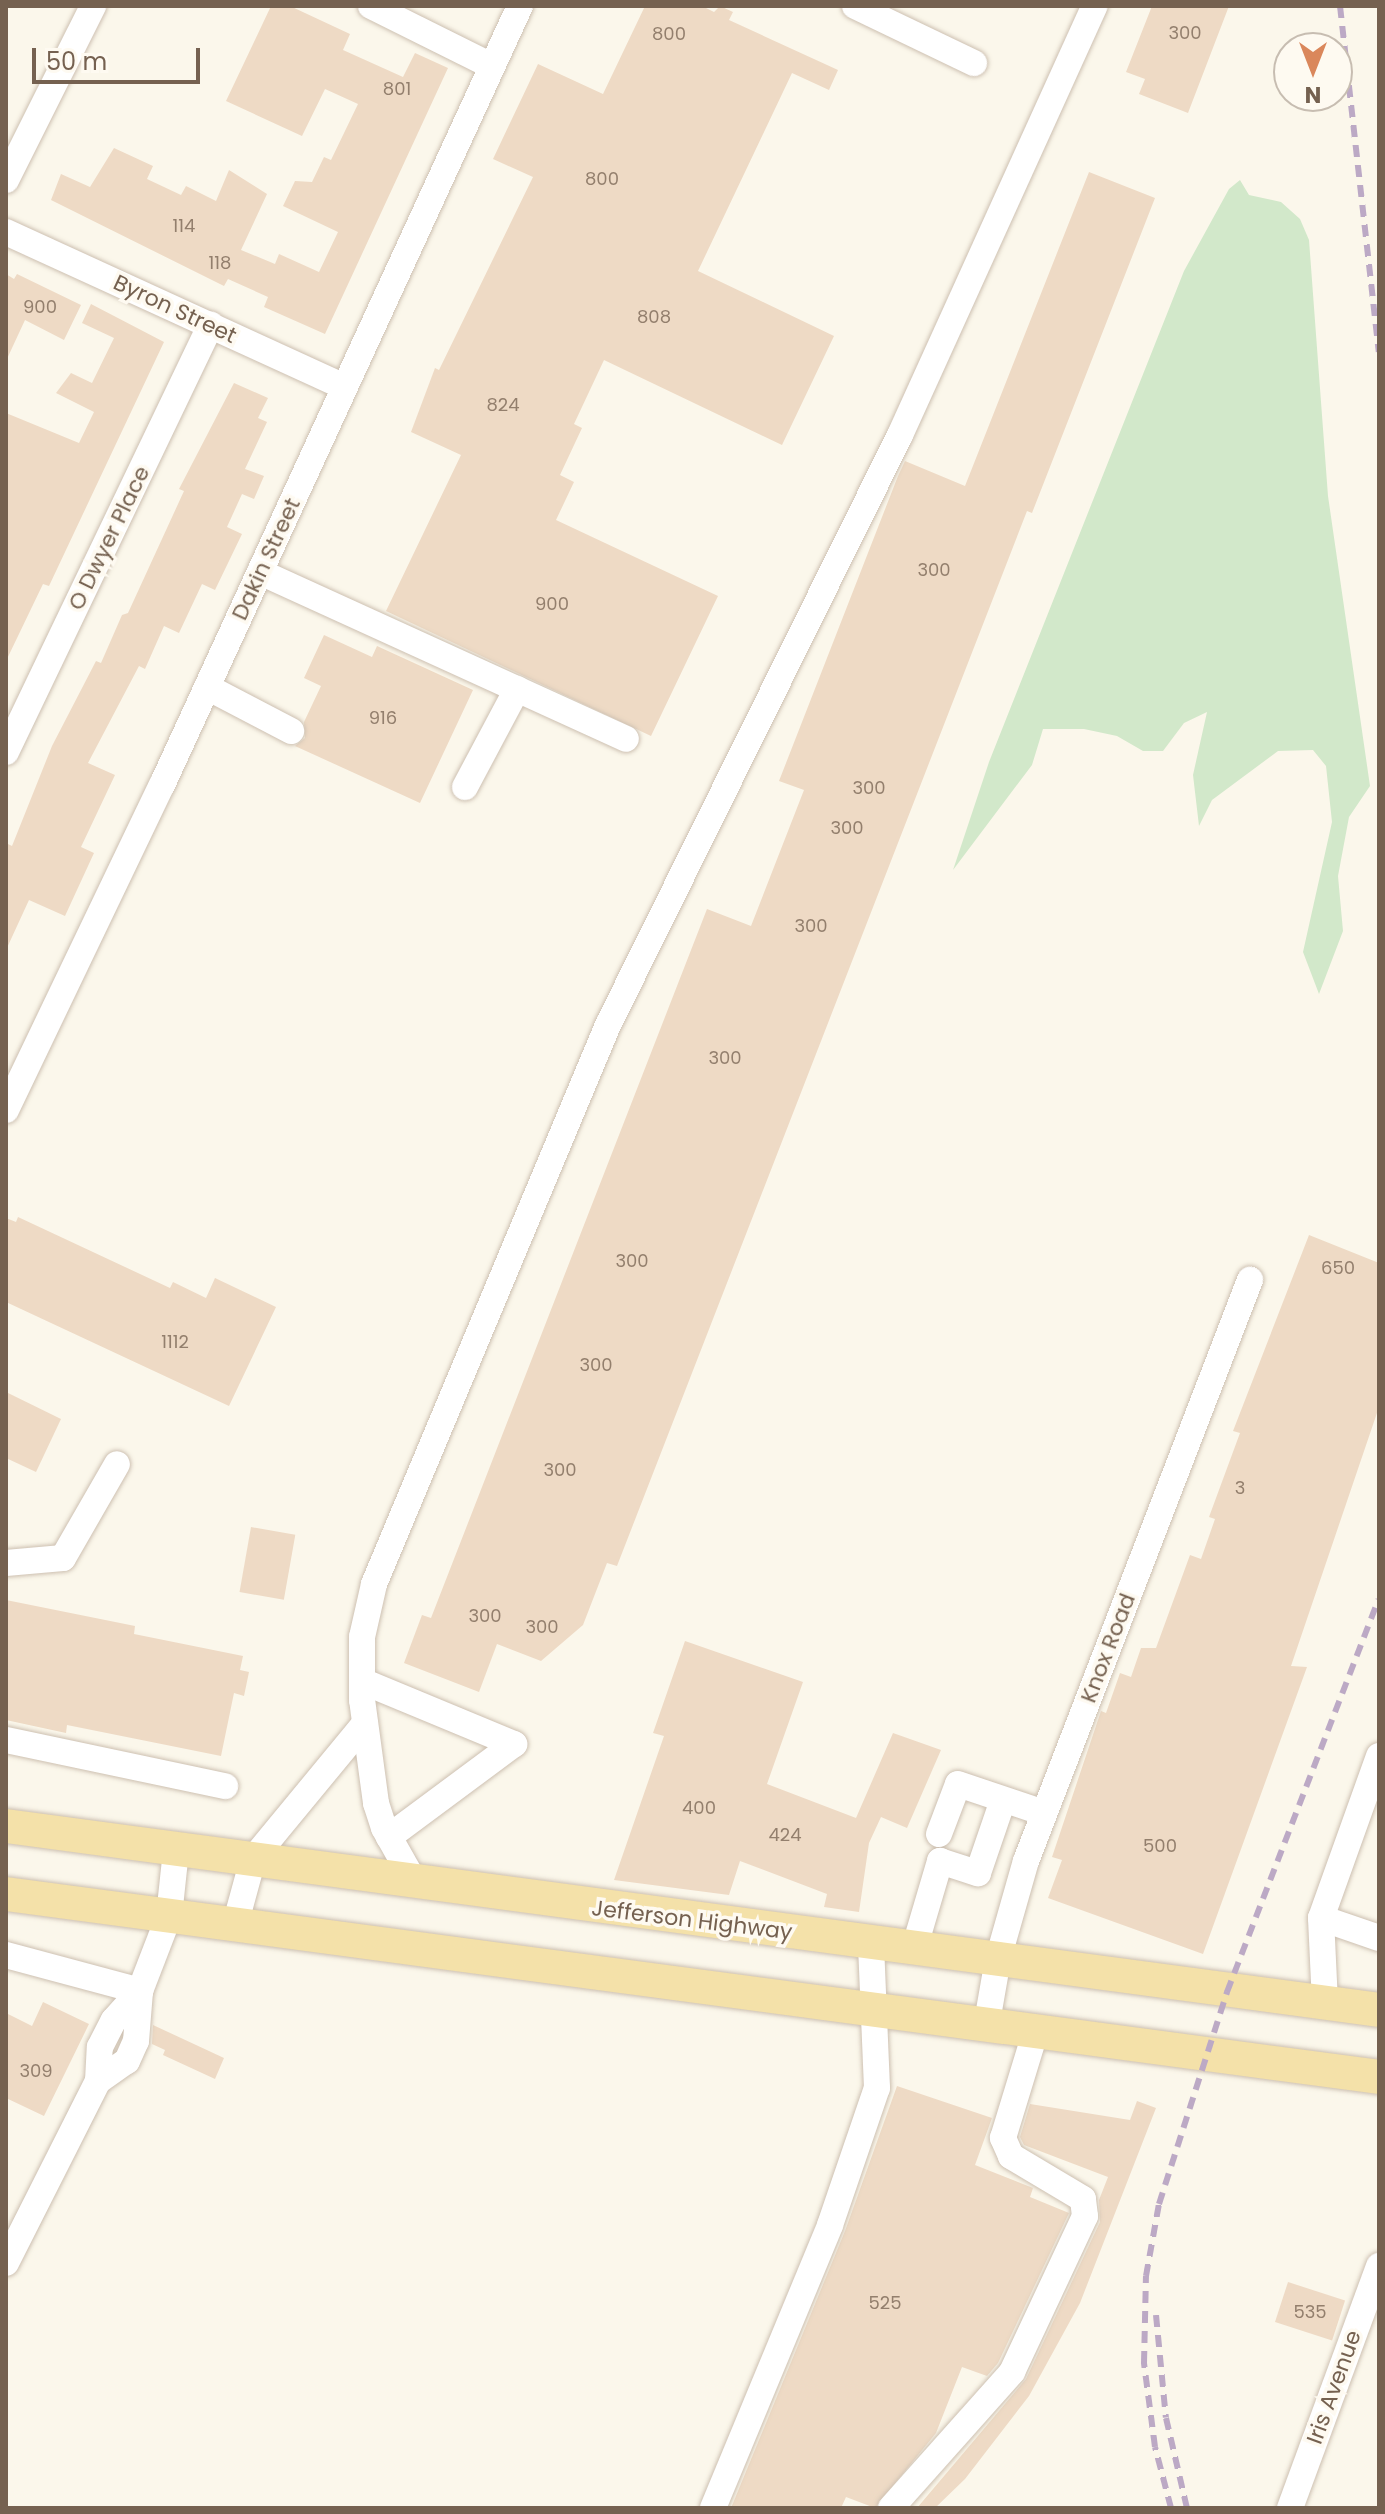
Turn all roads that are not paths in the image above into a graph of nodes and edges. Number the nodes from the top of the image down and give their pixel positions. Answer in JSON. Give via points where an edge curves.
{"nodes":[{"id":1,"x":93,"y":6,"type":"edge"},
{"id":2,"x":371,"y":6,"type":"edge"},
{"id":3,"x":520,"y":6,"type":"edge"},
{"id":4,"x":855,"y":6,"type":"edge"},
{"id":5,"x":1095,"y":6,"type":"edge"},
{"id":6,"x":974,"y":63,"type":"dead end"},
{"id":7,"x":492,"y":66,"type":"junction"},
{"id":8,"x":6,"y":180,"type":"edge"},
{"id":9,"x":6,"y":232,"type":"edge"},
{"id":10,"x":211,"y":325,"type":"junction"},
{"id":11,"x":344,"y":387,"type":"junction"},
{"id":12,"x":260,"y":572,"type":"junction"},
{"id":13,"x":207,"y":687,"type":"junction"},
{"id":14,"x":517,"y":689,"type":"junction"},
{"id":15,"x":291,"y":731,"type":"dead end"},
{"id":16,"x":626,"y":739,"type":"dead end"},
{"id":17,"x":6,"y":752,"type":"edge"},
{"id":18,"x":465,"y":787,"type":"dead end"},
{"id":19,"x":6,"y":1110,"type":"edge"},
{"id":20,"x":1250,"y":1280,"type":"dead end"},
{"id":21,"x":117,"y":1464,"type":"dead end"},
{"id":22,"x":6,"y":1563,"type":"edge"},
{"id":23,"x":362,"y":1681,"type":"junction"},
{"id":24,"x":365,"y":1723,"type":"junction"},
{"id":25,"x":6,"y":1740,"type":"edge"},
{"id":26,"x":1379,"y":1756,"type":"edge"},
{"id":27,"x":225,"y":1786,"type":"dead end"},
{"id":28,"x":1003,"y":1800,"type":"junction"},
{"id":29,"x":1044,"y":1813,"type":"junction"},
{"id":30,"x":6,"y":1826,"type":"edge"},
{"id":31,"x":939,"y":1834,"type":"dead end"},
{"id":32,"x":389,"y":1837,"type":"junction"},
{"id":33,"x":176,"y":1850,"type":"junction"},
{"id":34,"x":253,"y":1859,"type":"junction"},
{"id":35,"x":415,"y":1883,"type":"junction"},
{"id":36,"x":6,"y":1894,"type":"edge"},
{"id":37,"x":169,"y":1916,"type":"junction"},
{"id":38,"x":1321,"y":1918,"type":"junction"},
{"id":39,"x":235,"y":1925,"type":"junction"},
{"id":40,"x":1379,"y":1938,"type":"edge"},
{"id":41,"x":871,"y":1943,"type":"junction"},
{"id":42,"x":914,"y":1949,"type":"junction"},
{"id":43,"x":6,"y":1955,"type":"edge"},
{"id":44,"x":998,"y":1959,"type":"junction"},
{"id":45,"x":140,"y":1991,"type":"junction"},
{"id":46,"x":1325,"y":2003,"type":"junction"},
{"id":47,"x":870,"y":2007,"type":"junction"},
{"id":48,"x":1379,"y":2010,"type":"edge"},
{"id":49,"x":987,"y":2022,"type":"junction"},
{"id":50,"x":1036,"y":2030,"type":"junction"},
{"id":51,"x":1379,"y":2077,"type":"edge"},
{"id":52,"x":6,"y":2263,"type":"edge"},
{"id":53,"x":1379,"y":2266,"type":"edge"},
{"id":54,"x":713,"y":2508,"type":"edge"},
{"id":55,"x":891,"y":2508,"type":"edge"},
{"id":56,"x":1290,"y":2508,"type":"edge"}],
"edges":[{"from":1,"to":8,"type":"street"},
{"from":2,"to":7,"type":"street"},
{"from":3,"to":7,"type":"street","name":"Dakin Street"},
{"from":4,"to":6,"type":"street"},
{"from":5,"to":23,"type":"street","via":[[900,435],[608,1025],[374,1584],[362,1637]]},
{"from":7,"to":11,"type":"street","name":"Dakin Street"},
{"from":9,"to":10,"type":"street","name":"Byron Street"},
{"from":10,"to":11,"type":"street","name":"Byron Street"},
{"from":10,"to":17,"type":"street","name":"O Dwyer Place"},
{"from":11,"to":12,"type":"street","name":"Dakin Street"},
{"from":12,"to":13,"type":"street","name":"Dakin Street"},
{"from":12,"to":14,"type":"street"},
{"from":13,"to":15,"type":"street"},
{"from":13,"to":19,"type":"street","name":"Dakin Street"},
{"from":14,"to":16,"type":"street"},
{"from":14,"to":18,"type":"street"},
{"from":20,"to":29,"type":"street","name":"Knox Road"},
{"from":21,"to":22,"type":"street","via":[[63,1558]]},
{"from":23,"to":24,"type":"street"},
{"from":23,"to":32,"type":"street","via":[[514,1744]]},
{"from":24,"to":32,"type":"street","via":[[376,1803]]},
{"from":24,"to":34,"type":"street"},
{"from":25,"to":27,"type":"street"},
{"from":26,"to":38,"type":"street"},
{"from":28,"to":29,"type":"street"},
{"from":28,"to":31,"type":"street","via":[[958,1784]]},
{"from":28,"to":42,"type":"street","via":[[978,1873],[940,1861]]},
{"from":29,"to":44,"type":"street","name":"Knox Road"},
{"from":30,"to":33,"type":"main road","name":"Jefferson Highway"},
{"from":32,"to":35,"type":"street"},
{"from":33,"to":34,"type":"main road","name":"Jefferson Highway"},
{"from":33,"to":37,"type":"street"},
{"from":34,"to":35,"type":"main road","name":"Jefferson Highway"},
{"from":34,"to":39,"type":"street"},
{"from":35,"to":41,"type":"main road","name":"Jefferson Highway"},
{"from":36,"to":37,"type":"main road"},
{"from":37,"to":39,"type":"main road"},
{"from":37,"to":45,"type":"street"},
{"from":38,"to":40,"type":"street"},
{"from":38,"to":46,"type":"street"},
{"from":39,"to":47,"type":"main road"},
{"from":41,"to":42,"type":"main road","name":"Jefferson Highway"},
{"from":41,"to":47,"type":"street"},
{"from":42,"to":44,"type":"main road","name":"Jefferson Highway"},
{"from":43,"to":45,"type":"street"},
{"from":44,"to":46,"type":"main road","name":"Jefferson Highway"},
{"from":44,"to":49,"type":"street","name":"Knox Road"},
{"from":45,"to":52,"type":"street","via":[[132,2051],[127,2061],[98,2081]]},
{"from":46,"to":48,"type":"main road","name":"Jefferson Highway"},
{"from":47,"to":49,"type":"main road"},
{"from":47,"to":54,"type":"street","via":[[877,2088],[830,2225]]},
{"from":49,"to":50,"type":"main road"},
{"from":50,"to":51,"type":"main road"},
{"from":50,"to":55,"type":"street","via":[[1003,2138],[1011,2156],[1083,2199],[1085,2216],[1012,2372]]},
{"from":53,"to":56,"type":"street","name":"Iris Avenue"}]}
